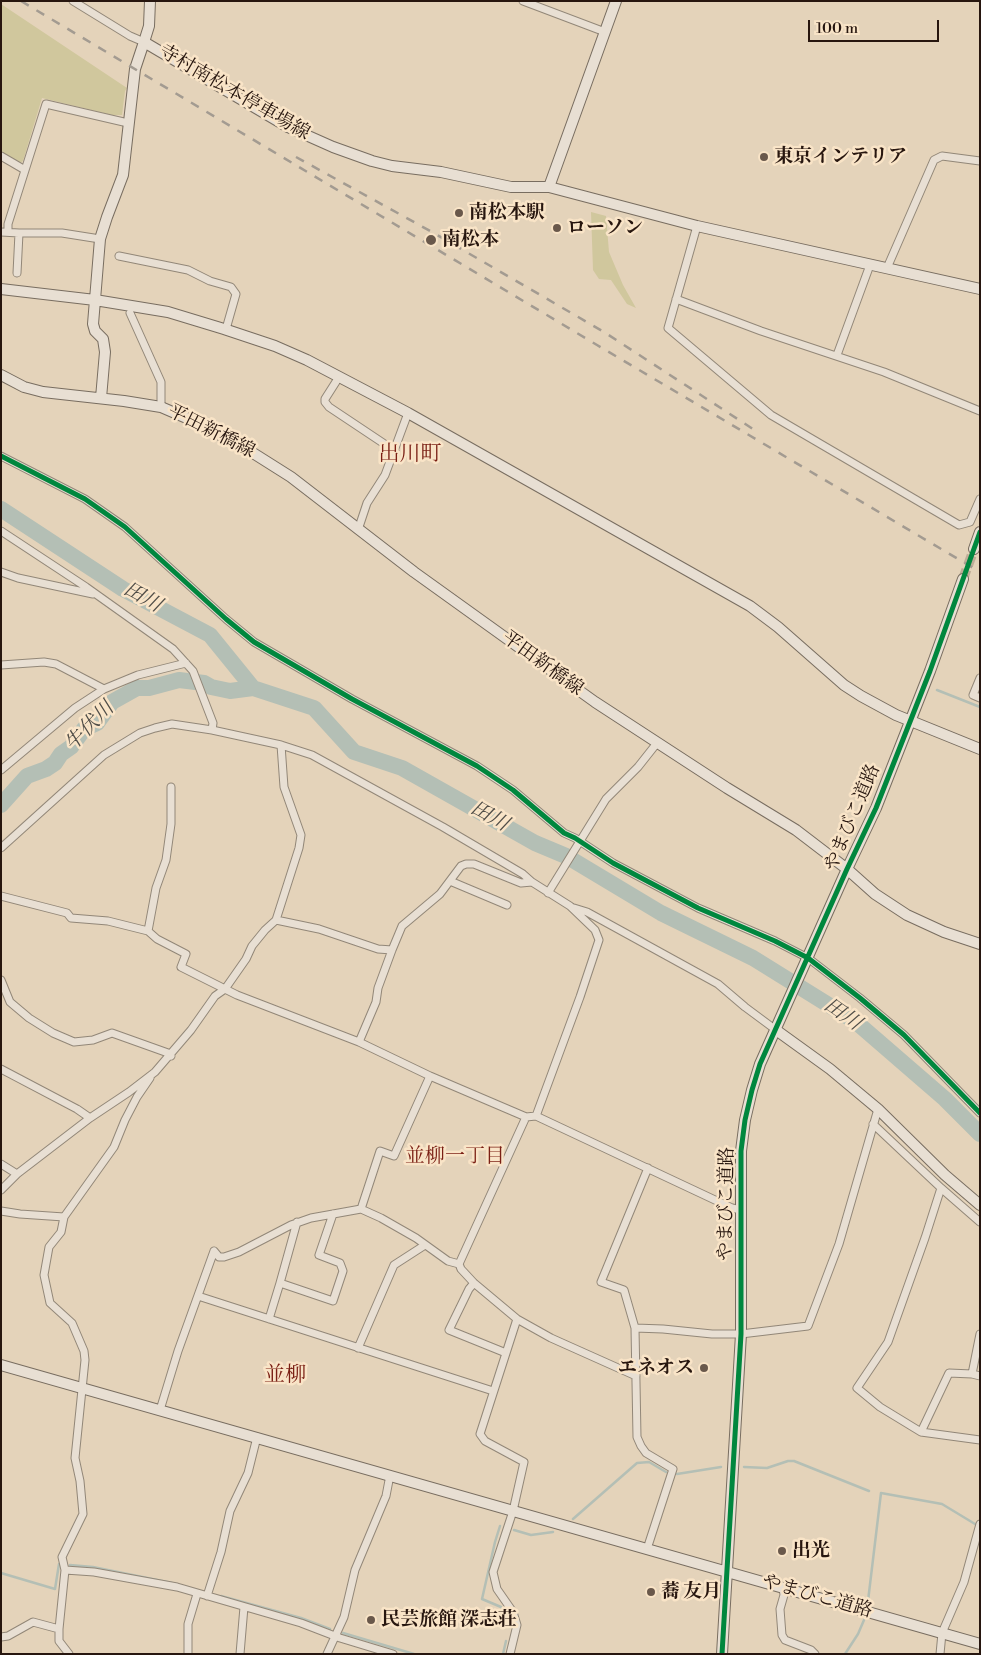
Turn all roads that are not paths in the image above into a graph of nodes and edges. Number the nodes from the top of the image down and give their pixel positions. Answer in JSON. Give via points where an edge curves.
{"nodes":[{"id":1,"x":73,"y":1,"type":"edge"},
{"id":2,"x":150,"y":1,"type":"edge"},
{"id":3,"x":523,"y":1,"type":"edge"},
{"id":4,"x":616,"y":1,"type":"edge"},
{"id":5,"x":605,"y":32,"type":"junction"},
{"id":6,"x":144,"y":42,"type":"junction"},
{"id":7,"x":128,"y":123,"type":"junction"},
{"id":8,"x":1,"y":156,"type":"edge"},
{"id":9,"x":980,"y":161,"type":"edge"},
{"id":10,"x":25,"y":170,"type":"junction"},
{"id":11,"x":549,"y":187,"type":"junction"},
{"id":12,"x":697,"y":226,"type":"junction"},
{"id":13,"x":4,"y":232,"type":"edge"},
{"id":14,"x":19,"y":233,"type":"junction"},
{"id":15,"x":100,"y":239,"type":"junction"},
{"id":16,"x":119,"y":256,"type":"dead end"},
{"id":17,"x":870,"y":265,"type":"junction"},
{"id":18,"x":886,"y":268,"type":"junction"},
{"id":19,"x":17,"y":273,"type":"dead end"},
{"id":20,"x":1,"y":288,"type":"edge"},
{"id":21,"x":980,"y":289,"type":"edge"},
{"id":22,"x":676,"y":299,"type":"junction"},
{"id":23,"x":95,"y":300,"type":"junction"},
{"id":24,"x":130,"y":313,"type":"dead end"},
{"id":25,"x":226,"y":330,"type":"junction"},
{"id":26,"x":837,"y":355,"type":"junction"},
{"id":27,"x":1,"y":375,"type":"edge"},
{"id":28,"x":339,"y":377,"type":"junction"},
{"id":29,"x":100,"y":398,"type":"junction"},
{"id":30,"x":161,"y":407,"type":"junction"},
{"id":31,"x":980,"y":411,"type":"edge"},
{"id":32,"x":408,"y":412,"type":"junction"},
{"id":33,"x":395,"y":451,"type":"junction"},
{"id":34,"x":1,"y":456,"type":"edge"},
{"id":35,"x":980,"y":499,"type":"edge"},
{"id":36,"x":358,"y":530,"type":"junction"},
{"id":37,"x":1,"y":531,"type":"edge"},
{"id":38,"x":980,"y":532,"type":"edge"},
{"id":39,"x":974,"y":549,"type":"tunnel mouth"},
{"id":40,"x":1,"y":572,"type":"edge"},
{"id":41,"x":963,"y":579,"type":"tunnel mouth"},
{"id":42,"x":96,"y":594,"type":"junction"},
{"id":43,"x":186,"y":663,"type":"junction"},
{"id":44,"x":1,"y":665,"type":"edge"},
{"id":45,"x":980,"y":678,"type":"edge"},
{"id":46,"x":104,"y":689,"type":"junction"},
{"id":47,"x":980,"y":698,"type":"edge"},
{"id":48,"x":910,"y":720,"type":"junction"},
{"id":49,"x":212,"y":728,"type":"junction"},
{"id":50,"x":657,"y":743,"type":"junction"},
{"id":51,"x":282,"y":745,"type":"junction"},
{"id":52,"x":980,"y":749,"type":"edge"},
{"id":53,"x":1,"y":770,"type":"edge"},
{"id":54,"x":171,"y":787,"type":"dead end"},
{"id":55,"x":580,"y":842,"type":"junction"},
{"id":56,"x":1,"y":848,"type":"edge"},
{"id":57,"x":847,"y":869,"type":"junction"},
{"id":58,"x":450,"y":881,"type":"junction"},
{"id":59,"x":532,"y":882,"type":"junction"},
{"id":60,"x":550,"y":891,"type":"junction"},
{"id":61,"x":1,"y":896,"type":"edge"},
{"id":62,"x":507,"y":905,"type":"dead end"},
{"id":63,"x":570,"y":906,"type":"junction"},
{"id":64,"x":276,"y":920,"type":"junction"},
{"id":65,"x":148,"y":931,"type":"junction"},
{"id":66,"x":980,"y":944,"type":"edge"},
{"id":67,"x":392,"y":950,"type":"junction"},
{"id":68,"x":807,"y":960,"type":"junction"},
{"id":69,"x":1,"y":980,"type":"edge"},
{"id":70,"x":225,"y":989,"type":"junction"},
{"id":71,"x":778,"y":1026,"type":"junction"},
{"id":72,"x":359,"y":1042,"type":"junction"},
{"id":73,"x":170,"y":1056,"type":"junction"},
{"id":74,"x":1,"y":1069,"type":"edge"},
{"id":75,"x":155,"y":1072,"type":"junction"},
{"id":76,"x":430,"y":1076,"type":"junction"},
{"id":77,"x":878,"y":1109,"type":"junction"},
{"id":78,"x":980,"y":1113,"type":"edge"},
{"id":79,"x":536,"y":1116,"type":"junction"},
{"id":80,"x":526,"y":1117,"type":"junction"},
{"id":81,"x":90,"y":1118,"type":"junction"},
{"id":82,"x":873,"y":1124,"type":"junction"},
{"id":83,"x":1,"y":1164,"type":"edge"},
{"id":84,"x":648,"y":1168,"type":"junction"},
{"id":85,"x":17,"y":1174,"type":"junction"},
{"id":86,"x":941,"y":1188,"type":"junction"},
{"id":87,"x":1,"y":1190,"type":"edge"},
{"id":88,"x":980,"y":1205,"type":"edge"},
{"id":89,"x":361,"y":1209,"type":"junction"},
{"id":90,"x":741,"y":1210,"type":"junction"},
{"id":91,"x":1,"y":1211,"type":"edge"},
{"id":92,"x":333,"y":1214,"type":"junction"},
{"id":93,"x":64,"y":1217,"type":"junction"},
{"id":94,"x":297,"y":1222,"type":"junction"},
{"id":95,"x":980,"y":1222,"type":"edge"},
{"id":96,"x":425,"y":1245,"type":"junction"},
{"id":97,"x":459,"y":1264,"type":"junction"},
{"id":98,"x":280,"y":1283,"type":"junction"},
{"id":99,"x":474,"y":1283,"type":"junction"},
{"id":100,"x":198,"y":1296,"type":"junction"},
{"id":101,"x":269,"y":1319,"type":"junction"},
{"id":102,"x":517,"y":1319,"type":"junction"},
{"id":103,"x":635,"y":1328,"type":"junction"},
{"id":104,"x":741,"y":1334,"type":"junction"},
{"id":105,"x":980,"y":1334,"type":"edge"},
{"id":106,"x":358,"y":1348,"type":"junction"},
{"id":107,"x":506,"y":1353,"type":"junction"},
{"id":108,"x":1,"y":1365,"type":"edge"},
{"id":109,"x":976,"y":1375,"type":"edge"},
{"id":110,"x":636,"y":1376,"type":"junction"},
{"id":111,"x":82,"y":1387,"type":"junction"},
{"id":112,"x":493,"y":1391,"type":"junction"},
{"id":113,"x":160,"y":1410,"type":"junction"},
{"id":114,"x":921,"y":1432,"type":"junction"},
{"id":115,"x":257,"y":1437,"type":"junction"},
{"id":116,"x":980,"y":1440,"type":"edge"},
{"id":117,"x":390,"y":1475,"type":"junction"},
{"id":118,"x":513,"y":1511,"type":"junction"},
{"id":119,"x":980,"y":1524,"type":"edge"},
{"id":120,"x":647,"y":1549,"type":"junction"},
{"id":121,"x":65,"y":1570,"type":"junction"},
{"id":122,"x":727,"y":1572,"type":"junction"},
{"id":123,"x":783,"y":1588,"type":"junction"},
{"id":124,"x":198,"y":1594,"type":"junction"},
{"id":125,"x":207,"y":1596,"type":"junction"},
{"id":126,"x":244,"y":1607,"type":"junction"},
{"id":127,"x":59,"y":1628,"type":"junction"},
{"id":128,"x":942,"y":1633,"type":"junction"},
{"id":129,"x":334,"y":1635,"type":"junction"},
{"id":130,"x":1,"y":1637,"type":"edge"},
{"id":131,"x":980,"y":1644,"type":"edge"},
{"id":132,"x":233,"y":1653,"type":"edge"},
{"id":133,"x":69,"y":1654,"type":"edge"},
{"id":134,"x":188,"y":1654,"type":"edge"},
{"id":135,"x":239,"y":1654,"type":"edge"},
{"id":136,"x":327,"y":1654,"type":"edge"},
{"id":137,"x":393,"y":1654,"type":"edge"},
{"id":138,"x":510,"y":1654,"type":"edge"},
{"id":139,"x":722,"y":1654,"type":"edge"},
{"id":140,"x":815,"y":1654,"type":"edge"},
{"id":141,"x":940,"y":1654,"type":"edge"}],
"edges":[{"from":1,"to":6,"type":"street"},
{"from":2,"to":6,"type":"street","via":[[149,26]]},
{"from":3,"to":5,"type":"street"},
{"from":4,"to":5,"type":"street"},
{"from":5,"to":11,"type":"street"},
{"from":6,"to":7,"type":"street","name":"寺村南松本停車場線","via":[[135,69]]},
{"from":6,"to":11,"type":"street","name":"寺村南松本停車場線","via":[[266,116],[352,155],[392,166],[441,172],[511,187]]},
{"from":7,"to":10,"type":"street","via":[[46,104]]},
{"from":7,"to":15,"type":"street","name":"寺村南松本停車場線","via":[[123,175]]},
{"from":8,"to":10,"type":"street"},
{"from":9,"to":18,"type":"street","via":[[942,156],[934,160]]},
{"from":10,"to":13,"type":"street"},
{"from":11,"to":12,"type":"street","name":"寺村南松本停車場線"},
{"from":12,"to":17,"type":"street","name":"寺村南松本停車場線"},
{"from":12,"to":22,"type":"street"},
{"from":13,"to":14,"type":"street"},
{"from":14,"to":15,"type":"street","via":[[62,233]]},
{"from":14,"to":19,"type":"street"},
{"from":15,"to":23,"type":"street","name":"寺村南松本停車場線"},
{"from":16,"to":25,"type":"street","via":[[188,270],[231,287],[236,294]]},
{"from":17,"to":18,"type":"street","name":"寺村南松本停車場線"},
{"from":17,"to":26,"type":"street"},
{"from":18,"to":21,"type":"street","name":"寺村南松本停車場線"},
{"from":20,"to":23,"type":"street"},
{"from":22,"to":26,"type":"street"},
{"from":22,"to":35,"type":"street","via":[[668,328],[771,415],[960,525],[970,522]]},
{"from":23,"to":25,"type":"street","via":[[168,312]]},
{"from":23,"to":29,"type":"street","name":"寺村南松本停車場線","via":[[93,324],[103,339],[105,352]]},
{"from":24,"to":30,"type":"street","via":[[162,382]]},
{"from":25,"to":28,"type":"street","via":[[276,346]]},
{"from":26,"to":31,"type":"street"},
{"from":27,"to":29,"type":"street","via":[[43,392]]},
{"from":28,"to":32,"type":"street"},
{"from":28,"to":33,"type":"street","via":[[325,399],[329,408]]},
{"from":29,"to":30,"type":"street","name":"平田新橋線"},
{"from":30,"to":36,"type":"street","name":"平田新橋線","via":[[198,423],[270,463]]},
{"from":32,"to":33,"type":"street"},
{"from":32,"to":48,"type":"street","via":[[750,606],[844,685],[878,706]]},
{"from":33,"to":36,"type":"street","via":[[385,475],[367,503]]},
{"from":34,"to":55,"type":"street","via":[[85,499],[117,522],[254,642],[477,766]]},
{"from":36,"to":50,"type":"street","name":"平田新橋線"},
{"from":37,"to":42,"type":"street"},
{"from":38,"to":39,"type":"street"},
{"from":40,"to":42,"type":"street"},
{"from":41,"to":48,"type":"street","name":"やまびこ道路"},
{"from":42,"to":43,"type":"street","via":[[173,649]]},
{"from":43,"to":46,"type":"street","via":[[138,674]]},
{"from":43,"to":49,"type":"street","via":[[193,671],[213,723]]},
{"from":44,"to":46,"type":"street","via":[[56,664]]},
{"from":45,"to":47,"type":"street","via":[[973,695]]},
{"from":46,"to":53,"type":"street","via":[[75,708]]},
{"from":48,"to":52,"type":"street"},
{"from":48,"to":57,"type":"street","name":"やまびこ道路","via":[[876,808]]},
{"from":49,"to":51,"type":"street"},
{"from":49,"to":56,"type":"street","via":[[172,724],[140,733],[104,755]]},
{"from":50,"to":55,"type":"street","via":[[606,799]]},
{"from":50,"to":57,"type":"street","name":"平田新橋線","via":[[796,830]]},
{"from":51,"to":59,"type":"street","via":[[332,764],[444,827]]},
{"from":51,"to":64,"type":"street","via":[[284,787],[301,835]]},
{"from":54,"to":65,"type":"street","via":[[171,824],[166,860],[156,888]]},
{"from":55,"to":60,"type":"street"},
{"from":55,"to":68,"type":"street","via":[[698,908],[775,941]]},
{"from":57,"to":66,"type":"street","name":"平田新橋線","via":[[875,894],[907,915]]},
{"from":57,"to":68,"type":"street","name":"やまびこ道路"},
{"from":58,"to":59,"type":"street","via":[[460,866],[474,864],[520,883]]},
{"from":58,"to":62,"type":"street"},
{"from":58,"to":67,"type":"street","via":[[440,894],[402,926]]},
{"from":59,"to":60,"type":"street"},
{"from":60,"to":63,"type":"street"},
{"from":61,"to":65,"type":"street","via":[[67,913],[71,918],[108,921]]},
{"from":63,"to":71,"type":"street","via":[[587,912],[718,984],[745,1007]]},
{"from":63,"to":79,"type":"street","via":[[595,930],[599,940]]},
{"from":64,"to":67,"type":"street","via":[[318,929],[378,949]]},
{"from":64,"to":70,"type":"street","via":[[252,946]]},
{"from":65,"to":70,"type":"street","via":[[186,954],[181,967]]},
{"from":67,"to":72,"type":"street"},
{"from":68,"to":71,"type":"street","name":"やまびこ道路"},
{"from":68,"to":78,"type":"street","via":[[904,1035]]},
{"from":69,"to":73,"type":"street","via":[[10,1002],[29,1018],[74,1042],[112,1033]]},
{"from":70,"to":72,"type":"street"},
{"from":70,"to":73,"type":"street","via":[[215,996]]},
{"from":71,"to":77,"type":"street"},
{"from":71,"to":90,"type":"street","name":"やまびこ道路","via":[[757,1073],[745,1120],[741,1151]]},
{"from":72,"to":76,"type":"street"},
{"from":73,"to":75,"type":"street"},
{"from":74,"to":81,"type":"street"},
{"from":75,"to":81,"type":"street"},
{"from":75,"to":93,"type":"street","via":[[124,1120],[114,1147]]},
{"from":76,"to":80,"type":"street"},
{"from":76,"to":89,"type":"street","via":[[394,1156],[380,1151]]},
{"from":77,"to":82,"type":"street"},
{"from":77,"to":88,"type":"street"},
{"from":79,"to":80,"type":"street"},
{"from":79,"to":84,"type":"street"},
{"from":80,"to":97,"type":"street"},
{"from":81,"to":85,"type":"street"},
{"from":82,"to":86,"type":"street"},
{"from":82,"to":104,"type":"street","via":[[839,1244],[808,1326]]},
{"from":83,"to":85,"type":"street"},
{"from":84,"to":90,"type":"street"},
{"from":84,"to":103,"type":"street","via":[[601,1282],[624,1290]]},
{"from":85,"to":87,"type":"street"},
{"from":86,"to":95,"type":"street"},
{"from":86,"to":114,"type":"street","via":[[888,1342],[857,1388],[880,1407]]},
{"from":89,"to":92,"type":"street"},
{"from":89,"to":96,"type":"street"},
{"from":90,"to":104,"type":"street","name":"やまびこ道路"},
{"from":91,"to":93,"type":"street"},
{"from":92,"to":94,"type":"street"},
{"from":92,"to":98,"type":"street","via":[[319,1255],[340,1263],[343,1271],[333,1300]]},
{"from":93,"to":111,"type":"street","via":[[61,1232],[49,1247],[44,1275],[50,1303],[72,1323],[84,1351]]},
{"from":94,"to":98,"type":"street"},
{"from":94,"to":100,"type":"street","via":[[239,1252],[219,1257],[214,1251]]},
{"from":96,"to":97,"type":"street","via":[[448,1261]]},
{"from":96,"to":106,"type":"street","via":[[394,1265]]},
{"from":97,"to":99,"type":"street"},
{"from":98,"to":101,"type":"street"},
{"from":99,"to":102,"type":"street"},
{"from":99,"to":107,"type":"street","via":[[449,1330]]},
{"from":100,"to":101,"type":"street"},
{"from":100,"to":113,"type":"street"},
{"from":101,"to":106,"type":"street"},
{"from":102,"to":107,"type":"street"},
{"from":102,"to":110,"type":"street"},
{"from":103,"to":104,"type":"street"},
{"from":103,"to":110,"type":"street"},
{"from":104,"to":122,"type":"street","name":"やまびこ道路"},
{"from":105,"to":109,"type":"street"},
{"from":106,"to":112,"type":"street"},
{"from":107,"to":112,"type":"street"},
{"from":108,"to":111,"type":"street"},
{"from":109,"to":114,"type":"street","via":[[949,1373]]},
{"from":110,"to":120,"type":"street","via":[[637,1438],[640,1446],[673,1469]]},
{"from":111,"to":113,"type":"street"},
{"from":111,"to":121,"type":"street","via":[[75,1458],[83,1514],[62,1557]]},
{"from":112,"to":118,"type":"street","via":[[480,1434],[485,1441],[524,1462]]},
{"from":113,"to":115,"type":"street"},
{"from":114,"to":116,"type":"street"},
{"from":115,"to":117,"type":"street"},
{"from":115,"to":125,"type":"street","via":[[248,1473],[230,1511]]},
{"from":117,"to":118,"type":"street"},
{"from":117,"to":129,"type":"street","via":[[386,1496],[356,1570],[344,1617]]},
{"from":118,"to":120,"type":"street"},
{"from":118,"to":138,"type":"street","via":[[492,1572],[497,1589],[518,1625]]},
{"from":119,"to":128,"type":"street","via":[[964,1582]]},
{"from":120,"to":122,"type":"street"},
{"from":121,"to":124,"type":"street","via":[[162,1584]]},
{"from":121,"to":127,"type":"street"},
{"from":122,"to":123,"type":"street","name":"やまびこ道路"},
{"from":122,"to":139,"type":"street"},
{"from":123,"to":128,"type":"street","name":"やまびこ道路"},
{"from":123,"to":140,"type":"street","via":[[780,1609],[782,1635],[785,1640]]},
{"from":124,"to":125,"type":"street"},
{"from":124,"to":134,"type":"street","via":[[188,1624]]},
{"from":125,"to":126,"type":"street"},
{"from":126,"to":129,"type":"street"},
{"from":126,"to":135,"type":"street"},
{"from":127,"to":130,"type":"street","via":[[33,1622]]},
{"from":127,"to":133,"type":"street","via":[[59,1641]]},
{"from":128,"to":131,"type":"street","name":"やまびこ道路"},
{"from":128,"to":141,"type":"street"},
{"from":129,"to":136,"type":"street"},
{"from":129,"to":137,"type":"street"},
{"from":132,"to":135,"type":"street"}]}
